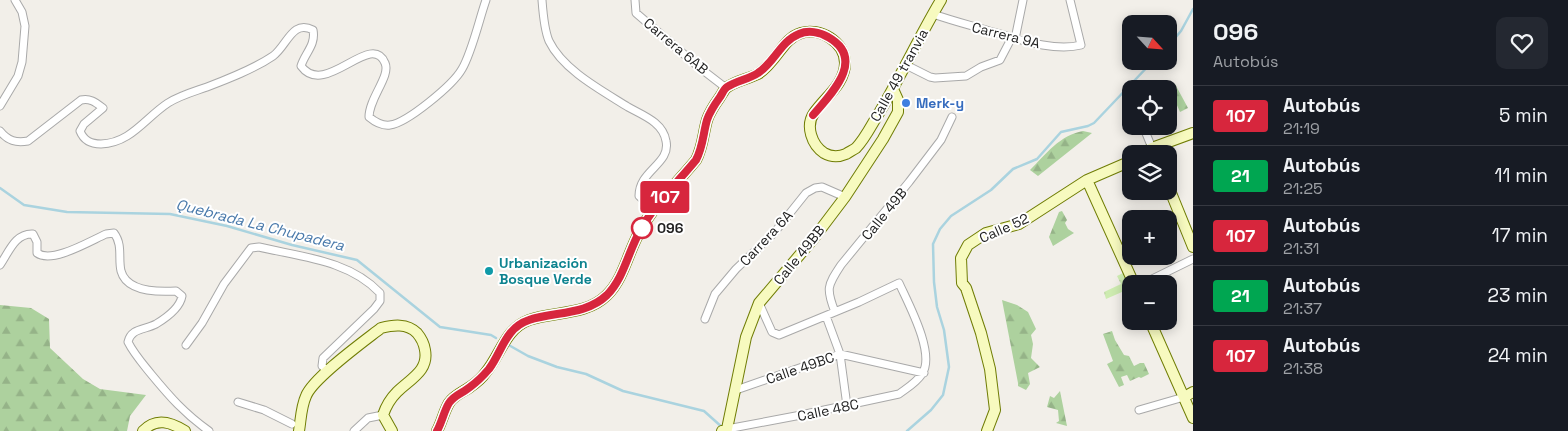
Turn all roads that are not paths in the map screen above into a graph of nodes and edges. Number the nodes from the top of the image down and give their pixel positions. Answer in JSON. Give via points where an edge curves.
{"nodes":[{"id":1,"x":15,"y":0,"type":"edge"},
{"id":2,"x":486,"y":0,"type":"edge"},
{"id":3,"x":542,"y":0,"type":"edge"},
{"id":4,"x":635,"y":0,"type":"edge"},
{"id":5,"x":941,"y":0,"type":"edge"},
{"id":6,"x":1023,"y":0,"type":"edge"},
{"id":7,"x":1070,"y":0,"type":"edge"},
{"id":8,"x":933,"y":14,"type":"junction"},
{"id":9,"x":1013,"y":39,"type":"junction"},
{"id":10,"x":906,"y":65,"type":"junction"},
{"id":11,"x":726,"y":88,"type":"junction"},
{"id":12,"x":893,"y":89,"type":"junction"},
{"id":13,"x":0,"y":106,"type":"edge"},
{"id":14,"x":952,"y":118,"type":"dead end"},
{"id":15,"x":0,"y":131,"type":"edge"},
{"id":16,"x":1193,"y":133,"type":"edge"},
{"id":17,"x":1167,"y":145,"type":"edge"},
{"id":18,"x":1122,"y":165,"type":"edge"},
{"id":19,"x":1087,"y":180,"type":"junction"},
{"id":20,"x":845,"y":197,"type":"junction"},
{"id":21,"x":1174,"y":200,"type":"edge"},
{"id":22,"x":654,"y":210,"type":"junction"},
{"id":23,"x":1193,"y":247,"type":"edge"},
{"id":24,"x":1193,"y":260,"type":"edge"},
{"id":25,"x":0,"y":265,"type":"edge"},
{"id":26,"x":1130,"y":275,"type":"edge"},
{"id":27,"x":1161,"y":275,"type":"edge"},
{"id":28,"x":759,"y":303,"type":"junction"},
{"id":29,"x":835,"y":312,"type":"junction"},
{"id":30,"x":826,"y":316,"type":"junction"},
{"id":31,"x":705,"y":319,"type":"dead end"},
{"id":32,"x":1155,"y":330,"type":"edge"},
{"id":33,"x":186,"y":344,"type":"dead end"},
{"id":34,"x":840,"y":354,"type":"junction"},
{"id":35,"x":328,"y":372,"type":"junction"},
{"id":36,"x":924,"y":373,"type":"junction"},
{"id":37,"x":736,"y":390,"type":"junction"},
{"id":38,"x":1188,"y":394,"type":"edge"},
{"id":39,"x":238,"y":402,"type":"dead end"},
{"id":40,"x":847,"y":406,"type":"junction"},
{"id":41,"x":1139,"y":410,"type":"dead end"},
{"id":42,"x":383,"y":415,"type":"junction"},
{"id":43,"x":1193,"y":418,"type":"edge"},
{"id":44,"x":295,"y":428,"type":"edge"},
{"id":45,"x":724,"y":430,"type":"edge"},
{"id":46,"x":143,"y":431,"type":"edge"},
{"id":47,"x":185,"y":431,"type":"edge"},
{"id":48,"x":209,"y":431,"type":"edge"},
{"id":49,"x":354,"y":431,"type":"edge"},
{"id":50,"x":392,"y":431,"type":"edge"},
{"id":51,"x":437,"y":431,"type":"edge"},
{"id":52,"x":987,"y":431,"type":"edge"}],
"edges":[{"from":1,"to":13,"type":"street","via":[[25,26],[22,62],[18,76]]},
{"from":2,"to":15,"type":"street","via":[[462,70],[415,113],[389,125],[369,117],[369,108],[387,66],[383,57],[377,54],[360,56],[326,74],[306,72],[301,66],[314,37],[313,30],[300,27],[274,56],[237,75],[186,93],[166,104],[125,139],[112,144],[88,142],[82,136],[80,131],[84,124],[103,108],[86,99],[28,141],[17,143]]},
{"from":3,"to":22,"type":"street","via":[[543,18],[557,55],[578,74],[653,121],[664,135],[666,153],[639,186],[639,196]]},
{"from":4,"to":11,"type":"street","name":"Carrera 6AB","via":[[636,13]]},
{"from":5,"to":8,"type":"main road","name":"Calle 49 tranvia"},
{"from":6,"to":9,"type":"street"},
{"from":7,"to":9,"type":"street","name":"Carrera 9A","via":[[1080,45],[1060,47]]},
{"from":8,"to":9,"type":"street","name":"Carrera 9A"},
{"from":8,"to":10,"type":"main road","name":"Calle 49 tranvia"},
{"from":9,"to":10,"type":"street","via":[[1000,60],[966,76],[930,77]]},
{"from":10,"to":12,"type":"main road","name":"Calle 49 tranvia"},
{"from":11,"to":12,"type":"main road","name":"Calle 49 tranvia","via":[[758,73],[788,40],[800,33],[824,34],[844,53],[844,73],[813,115],[811,137],[826,154],[837,157],[855,148]]},
{"from":11,"to":22,"type":"main road","via":[[710,113],[696,160]]},
{"from":12,"to":20,"type":"main road","name":"Calle 49BB","via":[[898,100],[898,112]]},
{"from":14,"to":29,"type":"street","name":"Calle 49B","via":[[909,182],[831,280],[828,294]]},
{"from":16,"to":17,"type":"main road"},
{"from":18,"to":19,"type":"main road","name":"Calle 52"},
{"from":19,"to":26,"type":"main road"},
{"from":19,"to":52,"type":"main road","name":"Calle 52","via":[[1019,224],[986,233],[968,245],[961,258],[962,283],[981,333],[992,378],[995,410]]},
{"from":20,"to":28,"type":"main road","name":"Calle 49BB"},
{"from":20,"to":31,"type":"street","name":"Carrera 6A","via":[[822,187],[806,193],[774,233],[715,294]]},
{"from":21,"to":23,"type":"main road"},
{"from":22,"to":51,"type":"main road","via":[[607,295],[590,306],[516,326],[483,376],[448,404]]},
{"from":24,"to":27,"type":"street"},
{"from":25,"to":48,"type":"street","via":[[16,240],[23,235],[33,234],[37,253],[45,257],[58,255],[112,233],[118,238],[121,271],[130,284],[153,291],[176,291],[182,296],[178,308],[155,325],[139,330],[128,342],[171,399]]},
{"from":28,"to":30,"type":"street","via":[[772,332],[779,335]]},
{"from":28,"to":37,"type":"main road","name":"Calle 49BB","via":[[746,337]]},
{"from":29,"to":30,"type":"street"},
{"from":29,"to":36,"type":"street","via":[[899,283],[922,335],[926,355]]},
{"from":30,"to":34,"type":"street"},
{"from":32,"to":38,"type":"main road"},
{"from":33,"to":35,"type":"street","via":[[238,263],[251,248],[259,247],[334,264],[358,274],[380,293],[380,301],[374,309],[322,358],[322,366]]},
{"from":34,"to":36,"type":"street","name":"Calle 49BC"},
{"from":34,"to":37,"type":"street","name":"Calle 49BC"},
{"from":34,"to":40,"type":"street"},
{"from":35,"to":42,"type":"main road","via":[[380,328],[406,326],[415,331],[424,342],[426,358],[422,371],[396,393]]},
{"from":35,"to":44,"type":"main road","via":[[306,395]]},
{"from":36,"to":40,"type":"street","name":"Calle 48C","via":[[899,394]]},
{"from":37,"to":45,"type":"main road","name":"Calle 49BB"},
{"from":38,"to":41,"type":"street"},
{"from":38,"to":43,"type":"main road"},
{"from":39,"to":44,"type":"street","via":[[264,410]]},
{"from":40,"to":45,"type":"street","name":"Calle 48C"},
{"from":42,"to":49,"type":"street","via":[[368,418]]},
{"from":42,"to":50,"type":"main road"},
{"from":46,"to":47,"type":"main road","via":[[159,422],[174,424]]}]}
